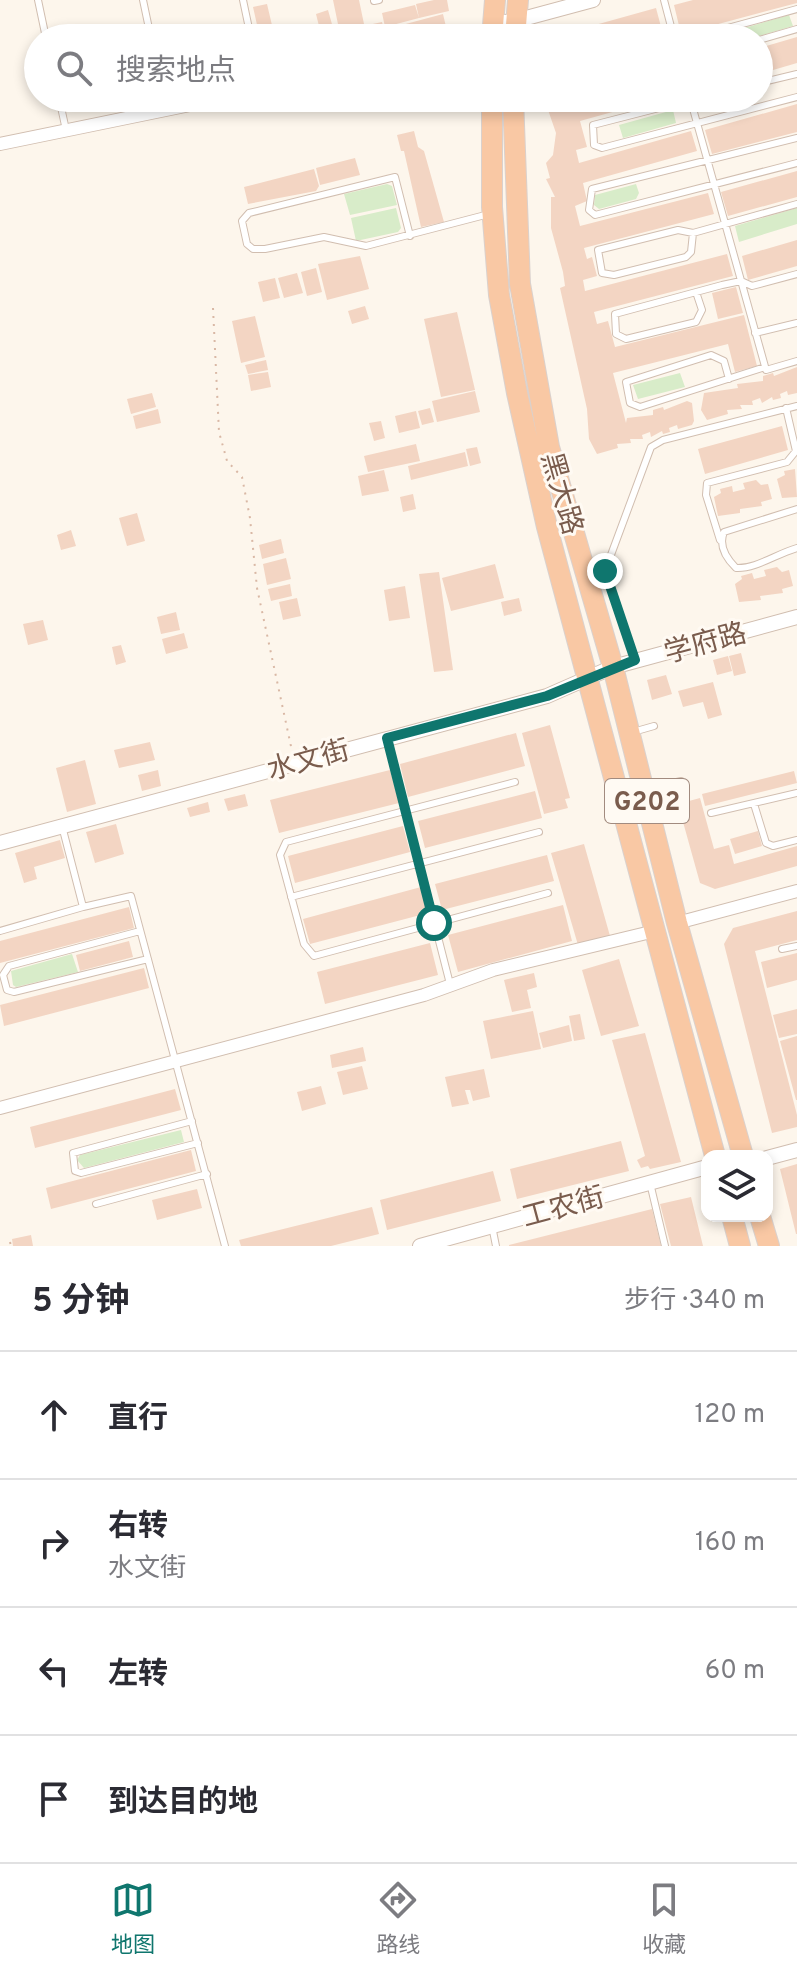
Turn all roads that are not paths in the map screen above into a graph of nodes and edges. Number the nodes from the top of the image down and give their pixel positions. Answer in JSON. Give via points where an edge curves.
{"nodes":[{"id":1,"x":38,"y":0,"type":"edge"},
{"id":2,"x":143,"y":0,"type":"edge"},
{"id":3,"x":243,"y":0,"type":"edge"},
{"id":4,"x":495,"y":0,"type":"edge"},
{"id":5,"x":518,"y":0,"type":"edge"},
{"id":6,"x":593,"y":0,"type":"edge"},
{"id":7,"x":664,"y":0,"type":"edge"},
{"id":8,"x":797,"y":9,"type":"edge"},
{"id":9,"x":43,"y":24,"type":"edge"},
{"id":10,"x":148,"y":24,"type":"edge"},
{"id":11,"x":248,"y":24,"type":"edge"},
{"id":12,"x":493,"y":24,"type":"edge"},
{"id":13,"x":516,"y":24,"type":"edge"},
{"id":14,"x":531,"y":24,"type":"edge"},
{"id":15,"x":670,"y":24,"type":"edge"},
{"id":16,"x":742,"y":24,"type":"edge"},
{"id":17,"x":797,"y":29,"type":"edge"},
{"id":18,"x":773,"y":36,"type":"edge"},
{"id":19,"x":797,"y":74,"type":"edge"},
{"id":20,"x":773,"y":80,"type":"edge"},
{"id":21,"x":797,"y":97,"type":"edge"},
{"id":22,"x":773,"y":103,"type":"edge"},
{"id":23,"x":62,"y":112,"type":"edge"},
{"id":24,"x":134,"y":112,"type":"edge"},
{"id":25,"x":492,"y":112,"type":"edge"},
{"id":26,"x":514,"y":112,"type":"edge"},
{"id":27,"x":643,"y":112,"type":"edge"},
{"id":28,"x":695,"y":112,"type":"edge"},
{"id":29,"x":736,"y":112,"type":"edge"},
{"id":30,"x":696,"y":122,"type":"junction"},
{"id":31,"x":66,"y":130,"type":"junction"},
{"id":32,"x":797,"y":138,"type":"edge"},
{"id":33,"x":0,"y":144,"type":"edge"},
{"id":34,"x":707,"y":160,"type":"junction"},
{"id":35,"x":797,"y":163,"type":"edge"},
{"id":36,"x":714,"y":185,"type":"junction"},
{"id":37,"x":797,"y":204,"type":"edge"},
{"id":38,"x":493,"y":213,"type":"junction"},
{"id":39,"x":724,"y":224,"type":"junction"},
{"id":40,"x":693,"y":233,"type":"junction"},
{"id":41,"x":410,"y":236,"type":"junction"},
{"id":42,"x":797,"y":274,"type":"edge"},
{"id":43,"x":741,"y":281,"type":"junction"},
{"id":44,"x":696,"y":292,"type":"junction"},
{"id":45,"x":797,"y":323,"type":"edge"},
{"id":46,"x":755,"y":333,"type":"junction"},
{"id":47,"x":797,"y":361,"type":"edge"},
{"id":48,"x":765,"y":367,"type":"junction"},
{"id":49,"x":729,"y":379,"type":"junction"},
{"id":50,"x":797,"y":406,"type":"edge"},
{"id":51,"x":786,"y":408,"type":"junction"},
{"id":52,"x":797,"y":509,"type":"edge"},
{"id":53,"x":720,"y":540,"type":"junction"},
{"id":54,"x":797,"y":548,"type":"edge"},
{"id":55,"x":797,"y":617,"type":"edge"},
{"id":56,"x":635,"y":660,"type":"junction"},
{"id":57,"x":613,"y":667,"type":"junction"},
{"id":58,"x":588,"y":679,"type":"junction"},
{"id":59,"x":654,"y":726,"type":"dead end"},
{"id":60,"x":629,"y":733,"type":"junction"},
{"id":61,"x":387,"y":738,"type":"junction"},
{"id":62,"x":681,"y":781,"type":"dead end"},
{"id":63,"x":515,"y":782,"type":"dead end"},
{"id":64,"x":644,"y":790,"type":"junction"},
{"id":65,"x":797,"y":793,"type":"edge"},
{"id":66,"x":754,"y":804,"type":"junction"},
{"id":67,"x":407,"y":812,"type":"junction"},
{"id":68,"x":711,"y":813,"type":"dead end"},
{"id":69,"x":62,"y":826,"type":"junction"},
{"id":70,"x":539,"y":832,"type":"dead end"},
{"id":71,"x":797,"y":840,"type":"edge"},
{"id":72,"x":0,"y":843,"type":"edge"},
{"id":73,"x":420,"y":862,"type":"junction"},
{"id":74,"x":797,"y":891,"type":"edge"},
{"id":75,"x":548,"y":893,"type":"dead end"},
{"id":76,"x":291,"y":897,"type":"junction"},
{"id":77,"x":83,"y":907,"type":"junction"},
{"id":78,"x":434,"y":923,"type":"junction"},
{"id":79,"x":677,"y":923,"type":"junction"},
{"id":80,"x":0,"y":931,"type":"edge"},
{"id":81,"x":140,"y":931,"type":"junction"},
{"id":82,"x":655,"y":931,"type":"junction"},
{"id":83,"x":797,"y":946,"type":"edge"},
{"id":84,"x":782,"y":949,"type":"dead end"},
{"id":85,"x":148,"y":959,"type":"junction"},
{"id":86,"x":450,"y":984,"type":"junction"},
{"id":87,"x":176,"y":1062,"type":"junction"},
{"id":88,"x":0,"y":1108,"type":"edge"},
{"id":89,"x":192,"y":1121,"type":"junction"},
{"id":90,"x":198,"y":1143,"type":"junction"},
{"id":91,"x":713,"y":1150,"type":"edge"},
{"id":92,"x":741,"y":1150,"type":"edge"},
{"id":93,"x":797,"y":1150,"type":"edge"},
{"id":94,"x":773,"y":1156,"type":"edge"},
{"id":95,"x":701,"y":1169,"type":"edge"},
{"id":96,"x":207,"y":1174,"type":"junction"},
{"id":97,"x":650,"y":1183,"type":"junction"},
{"id":98,"x":96,"y":1204,"type":"dead end"},
{"id":99,"x":734,"y":1222,"type":"edge"},
{"id":100,"x":762,"y":1222,"type":"edge"},
{"id":101,"x":492,"y":1226,"type":"junction"},
{"id":102,"x":225,"y":1246,"type":"edge"},
{"id":103,"x":420,"y":1246,"type":"edge"},
{"id":104,"x":496,"y":1246,"type":"edge"},
{"id":105,"x":665,"y":1246,"type":"edge"},
{"id":106,"x":740,"y":1246,"type":"edge"},
{"id":107,"x":769,"y":1246,"type":"edge"}],
"edges":[{"from":1,"to":9,"type":"lane"},
{"from":2,"to":10,"type":"lane"},
{"from":3,"to":11,"type":"lane"},
{"from":4,"to":12,"type":"highway"},
{"from":5,"to":13,"type":"highway"},
{"from":6,"to":14,"type":"street"},
{"from":7,"to":15,"type":"lane"},
{"from":8,"to":16,"type":"lane"},
{"from":17,"to":18,"type":"lane"},
{"from":19,"to":20,"type":"lane"},
{"from":21,"to":22,"type":"lane"},
{"from":23,"to":31,"type":"lane"},
{"from":24,"to":31,"type":"street"},
{"from":25,"to":38,"type":"highway","name":"黑大路","number":"G202"},
{"from":26,"to":57,"type":"highway","name":"黑大路","number":"G202","via":[[520,284],[549,447]]},
{"from":27,"to":30,"type":"lane","via":[[593,125],[594,145],[602,148]]},
{"from":28,"to":30,"type":"lane"},
{"from":29,"to":30,"type":"lane"},
{"from":30,"to":34,"type":"lane"},
{"from":31,"to":33,"type":"street"},
{"from":32,"to":34,"type":"lane"},
{"from":34,"to":36,"type":"lane"},
{"from":34,"to":36,"type":"lane","via":[[592,189],[589,210],[595,215]]},
{"from":35,"to":36,"type":"lane"},
{"from":36,"to":39,"type":"lane"},
{"from":37,"to":39,"type":"lane"},
{"from":38,"to":41,"type":"lane"},
{"from":38,"to":58,"type":"highway","name":"黑大路","number":"G202","via":[[499,295],[517,393]]},
{"from":39,"to":40,"type":"lane"},
{"from":39,"to":43,"type":"lane"},
{"from":40,"to":40,"type":"lane","via":[[678,230],[598,250],[602,273],[614,275],[686,257]]},
{"from":41,"to":41,"type":"lane","via":[[366,246],[324,237],[253,249],[242,235],[242,221],[249,213],[395,177]]},
{"from":42,"to":43,"type":"lane","via":[[752,286]]},
{"from":43,"to":44,"type":"lane"},
{"from":43,"to":46,"type":"lane"},
{"from":44,"to":44,"type":"lane","via":[[615,314],[616,334],[626,339],[696,322],[702,310]]},
{"from":45,"to":46,"type":"lane"},
{"from":46,"to":48,"type":"lane"},
{"from":47,"to":48,"type":"lane"},
{"from":48,"to":49,"type":"lane"},
{"from":49,"to":49,"type":"lane","via":[[640,407],[630,403],[626,382],[711,355],[724,361]]},
{"from":50,"to":51,"type":"lane"},
{"from":51,"to":53,"type":"lane","via":[[796,451],[787,462],[707,483]]},
{"from":51,"to":56,"type":"lane","via":[[651,447],[605,571]]},
{"from":52,"to":53,"type":"lane","via":[[724,532]]},
{"from":53,"to":54,"type":"lane","via":[[726,559],[736,568],[751,569]]},
{"from":55,"to":56,"type":"street","name":"学府路"},
{"from":56,"to":57,"type":"street","name":"学府路"},
{"from":57,"to":58,"type":"street","name":"水文街"},
{"from":57,"to":60,"type":"highway","name":"黑大路","number":"G202"},
{"from":58,"to":61,"type":"street","name":"水文街","via":[[547,696]]},
{"from":58,"to":82,"type":"highway","name":"黑大路","number":"G202"},
{"from":59,"to":60,"type":"lane"},
{"from":60,"to":64,"type":"highway","name":"黑大路","number":"G202"},
{"from":61,"to":67,"type":"lane"},
{"from":61,"to":69,"type":"street","name":"水文街"},
{"from":62,"to":64,"type":"lane"},
{"from":63,"to":67,"type":"lane"},
{"from":64,"to":79,"type":"highway","name":"黑大路","number":"G202"},
{"from":65,"to":66,"type":"lane"},
{"from":66,"to":68,"type":"lane"},
{"from":66,"to":71,"type":"lane","via":[[766,843]]},
{"from":67,"to":73,"type":"lane"},
{"from":67,"to":76,"type":"lane","via":[[286,842],[280,855]]},
{"from":69,"to":72,"type":"street","name":"水文街"},
{"from":69,"to":77,"type":"lane"},
{"from":70,"to":73,"type":"lane"},
{"from":73,"to":76,"type":"lane"},
{"from":73,"to":78,"type":"lane"},
{"from":74,"to":79,"type":"street"},
{"from":75,"to":78,"type":"lane"},
{"from":76,"to":78,"type":"lane","via":[[304,944],[314,956]]},
{"from":77,"to":80,"type":"lane"},
{"from":77,"to":81,"type":"lane","via":[[131,896]]},
{"from":78,"to":86,"type":"lane"},
{"from":79,"to":92,"type":"highway","name":"黑大路","number":"G202"},
{"from":81,"to":85,"type":"lane"},
{"from":81,"to":85,"type":"lane","via":[[9,966],[3,975],[7,990]]},
{"from":82,"to":86,"type":"street"},
{"from":82,"to":91,"type":"highway","name":"黑大路","number":"G202"},
{"from":83,"to":84,"type":"lane"},
{"from":85,"to":87,"type":"lane"},
{"from":86,"to":87,"type":"street"},
{"from":87,"to":88,"type":"street"},
{"from":87,"to":89,"type":"lane"},
{"from":89,"to":90,"type":"lane"},
{"from":89,"to":90,"type":"lane","via":[[73,1153],[75,1171]]},
{"from":90,"to":96,"type":"lane"},
{"from":93,"to":94,"type":"street"},
{"from":95,"to":97,"type":"street","name":"工农街"},
{"from":96,"to":98,"type":"lane"},
{"from":96,"to":102,"type":"lane"},
{"from":97,"to":101,"type":"street","name":"工农街"},
{"from":97,"to":105,"type":"lane"},
{"from":99,"to":106,"type":"highway"},
{"from":100,"to":107,"type":"highway"},
{"from":101,"to":103,"type":"street","name":"工农街"},
{"from":101,"to":104,"type":"lane"}]}
